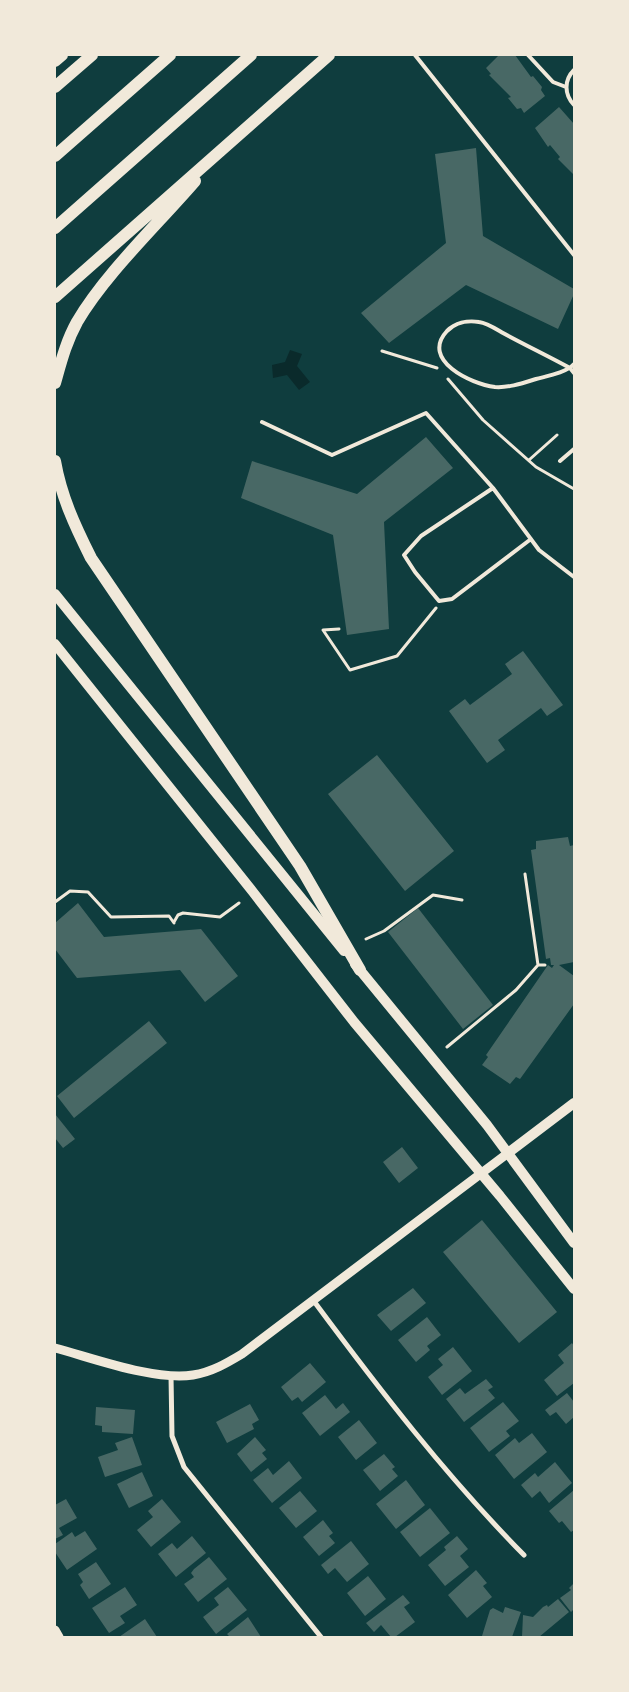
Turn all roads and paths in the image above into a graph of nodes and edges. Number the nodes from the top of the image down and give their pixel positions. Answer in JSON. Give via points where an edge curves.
{"nodes":[{"id":1,"x":62,"y":55,"type":"edge"},
{"id":2,"x":92,"y":55,"type":"edge"},
{"id":3,"x":170,"y":55,"type":"edge"},
{"id":4,"x":251,"y":55,"type":"edge"},
{"id":5,"x":329,"y":55,"type":"edge"},
{"id":6,"x":415,"y":55,"type":"edge"},
{"id":7,"x":528,"y":55,"type":"edge"},
{"id":8,"x":55,"y":61,"type":"edge"},
{"id":9,"x":574,"y":70,"type":"edge"},
{"id":10,"x":55,"y":87,"type":"edge"},
{"id":11,"x":566,"y":88,"type":"junction"},
{"id":12,"x":574,"y":106,"type":"edge"},
{"id":13,"x":232,"y":139,"type":"junction"},
{"id":14,"x":55,"y":156,"type":"edge"},
{"id":15,"x":55,"y":228,"type":"edge"},
{"id":16,"x":574,"y":255,"type":"edge"},
{"id":17,"x":55,"y":297,"type":"edge"},
{"id":18,"x":382,"y":351,"type":"dead end"},
{"id":19,"x":574,"y":364,"type":"edge"},
{"id":20,"x":439,"y":368,"type":"dead end"},
{"id":21,"x":570,"y":368,"type":"junction"},
{"id":22,"x":574,"y":373,"type":"edge"},
{"id":23,"x":445,"y":376,"type":"dead end"},
{"id":24,"x":55,"y":384,"type":"edge"},
{"id":25,"x":262,"y":422,"type":"dead end"},
{"id":26,"x":557,"y":435,"type":"dead end"},
{"id":27,"x":574,"y":448,"type":"edge"},
{"id":28,"x":528,"y":460,"type":"junction"},
{"id":29,"x":55,"y":461,"type":"edge"},
{"id":30,"x":560,"y":461,"type":"dead end"},
{"id":31,"x":493,"y":488,"type":"junction"},
{"id":32,"x":574,"y":489,"type":"edge"},
{"id":33,"x":531,"y":539,"type":"junction"},
{"id":34,"x":574,"y":577,"type":"edge"},
{"id":35,"x":55,"y":594,"type":"edge"},
{"id":36,"x":439,"y":601,"type":"junction"},
{"id":37,"x":339,"y":629,"type":"dead end"},
{"id":38,"x":55,"y":644,"type":"edge"},
{"id":39,"x":525,"y":874,"type":"dead end"},
{"id":40,"x":462,"y":900,"type":"dead end"},
{"id":41,"x":55,"y":902,"type":"edge"},
{"id":42,"x":239,"y":903,"type":"dead end"},
{"id":43,"x":366,"y":940,"type":"dead end"},
{"id":44,"x":538,"y":965,"type":"junction"},
{"id":45,"x":545,"y":965,"type":"dead end"},
{"id":46,"x":360,"y":970,"type":"junction"},
{"id":47,"x":447,"y":1047,"type":"dead end"},
{"id":48,"x":574,"y":1103,"type":"edge"},
{"id":49,"x":508,"y":1153,"type":"junction"},
{"id":50,"x":481,"y":1173,"type":"junction"},
{"id":51,"x":574,"y":1243,"type":"edge"},
{"id":52,"x":574,"y":1289,"type":"edge"},
{"id":53,"x":312,"y":1300,"type":"junction"},
{"id":54,"x":55,"y":1348,"type":"edge"},
{"id":55,"x":171,"y":1376,"type":"junction"},
{"id":56,"x":524,"y":1555,"type":"dead end"},
{"id":57,"x":55,"y":1630,"type":"edge"},
{"id":58,"x":60,"y":1637,"type":"edge"},
{"id":59,"x":321,"y":1637,"type":"edge"}],
"edges":[{"from":1,"to":8,"type":"highway"},
{"from":2,"to":10,"type":"highway"},
{"from":3,"to":14,"type":"highway"},
{"from":4,"to":15,"type":"highway"},
{"from":5,"to":13,"type":"highway"},
{"from":6,"to":16,"type":"lane"},
{"from":7,"to":11,"type":"lane","via":[[553,82]]},
{"from":9,"to":11,"type":"lane","via":[[567,77]]},
{"from":11,"to":12,"type":"lane"},
{"from":13,"to":17,"type":"highway"},
{"from":13,"to":24,"type":"highway","via":[[98,291],[63,352]]},
{"from":18,"to":20,"type":"path"},
{"from":19,"to":21,"type":"lane"},
{"from":21,"to":21,"type":"lane","via":[[514,385],[494,387],[458,374],[449,367],[442,357],[440,344],[456,325],[480,322]]},
{"from":21,"to":22,"type":"lane"},
{"from":23,"to":28,"type":"path","via":[[483,420]]},
{"from":25,"to":31,"type":"lane","via":[[332,455],[426,413]]},
{"from":26,"to":28,"type":"path"},
{"from":27,"to":30,"type":"lane"},
{"from":28,"to":32,"type":"path"},
{"from":29,"to":46,"type":"highway","via":[[70,517],[91,558],[300,866]]},
{"from":31,"to":33,"type":"lane"},
{"from":31,"to":36,"type":"lane","via":[[422,536],[404,555]]},
{"from":33,"to":34,"type":"lane","via":[[539,550]]},
{"from":33,"to":36,"type":"lane","via":[[452,599]]},
{"from":35,"to":46,"type":"main road"},
{"from":36,"to":37,"type":"path","via":[[397,656],[350,670],[323,630]]},
{"from":38,"to":50,"type":"main road","via":[[354,1022]]},
{"from":39,"to":44,"type":"path"},
{"from":40,"to":43,"type":"path","via":[[433,895]]},
{"from":41,"to":42,"type":"path","via":[[70,891],[88,892],[111,917],[169,916],[174,923],[178,915],[184,913],[220,917]]},
{"from":44,"to":45,"type":"path"},
{"from":44,"to":47,"type":"path","via":[[516,990]]},
{"from":46,"to":49,"type":"main road"},
{"from":48,"to":49,"type":"main road"},
{"from":49,"to":50,"type":"street"},
{"from":49,"to":51,"type":"main road"},
{"from":50,"to":52,"type":"main road"},
{"from":50,"to":53,"type":"street"},
{"from":53,"to":55,"type":"street","via":[[226,1364],[192,1375]]},
{"from":53,"to":56,"type":"street","via":[[395,1410]]},
{"from":54,"to":55,"type":"street"},
{"from":55,"to":59,"type":"street","via":[[172,1436],[184,1467]]},
{"from":57,"to":58,"type":"street"}]}
